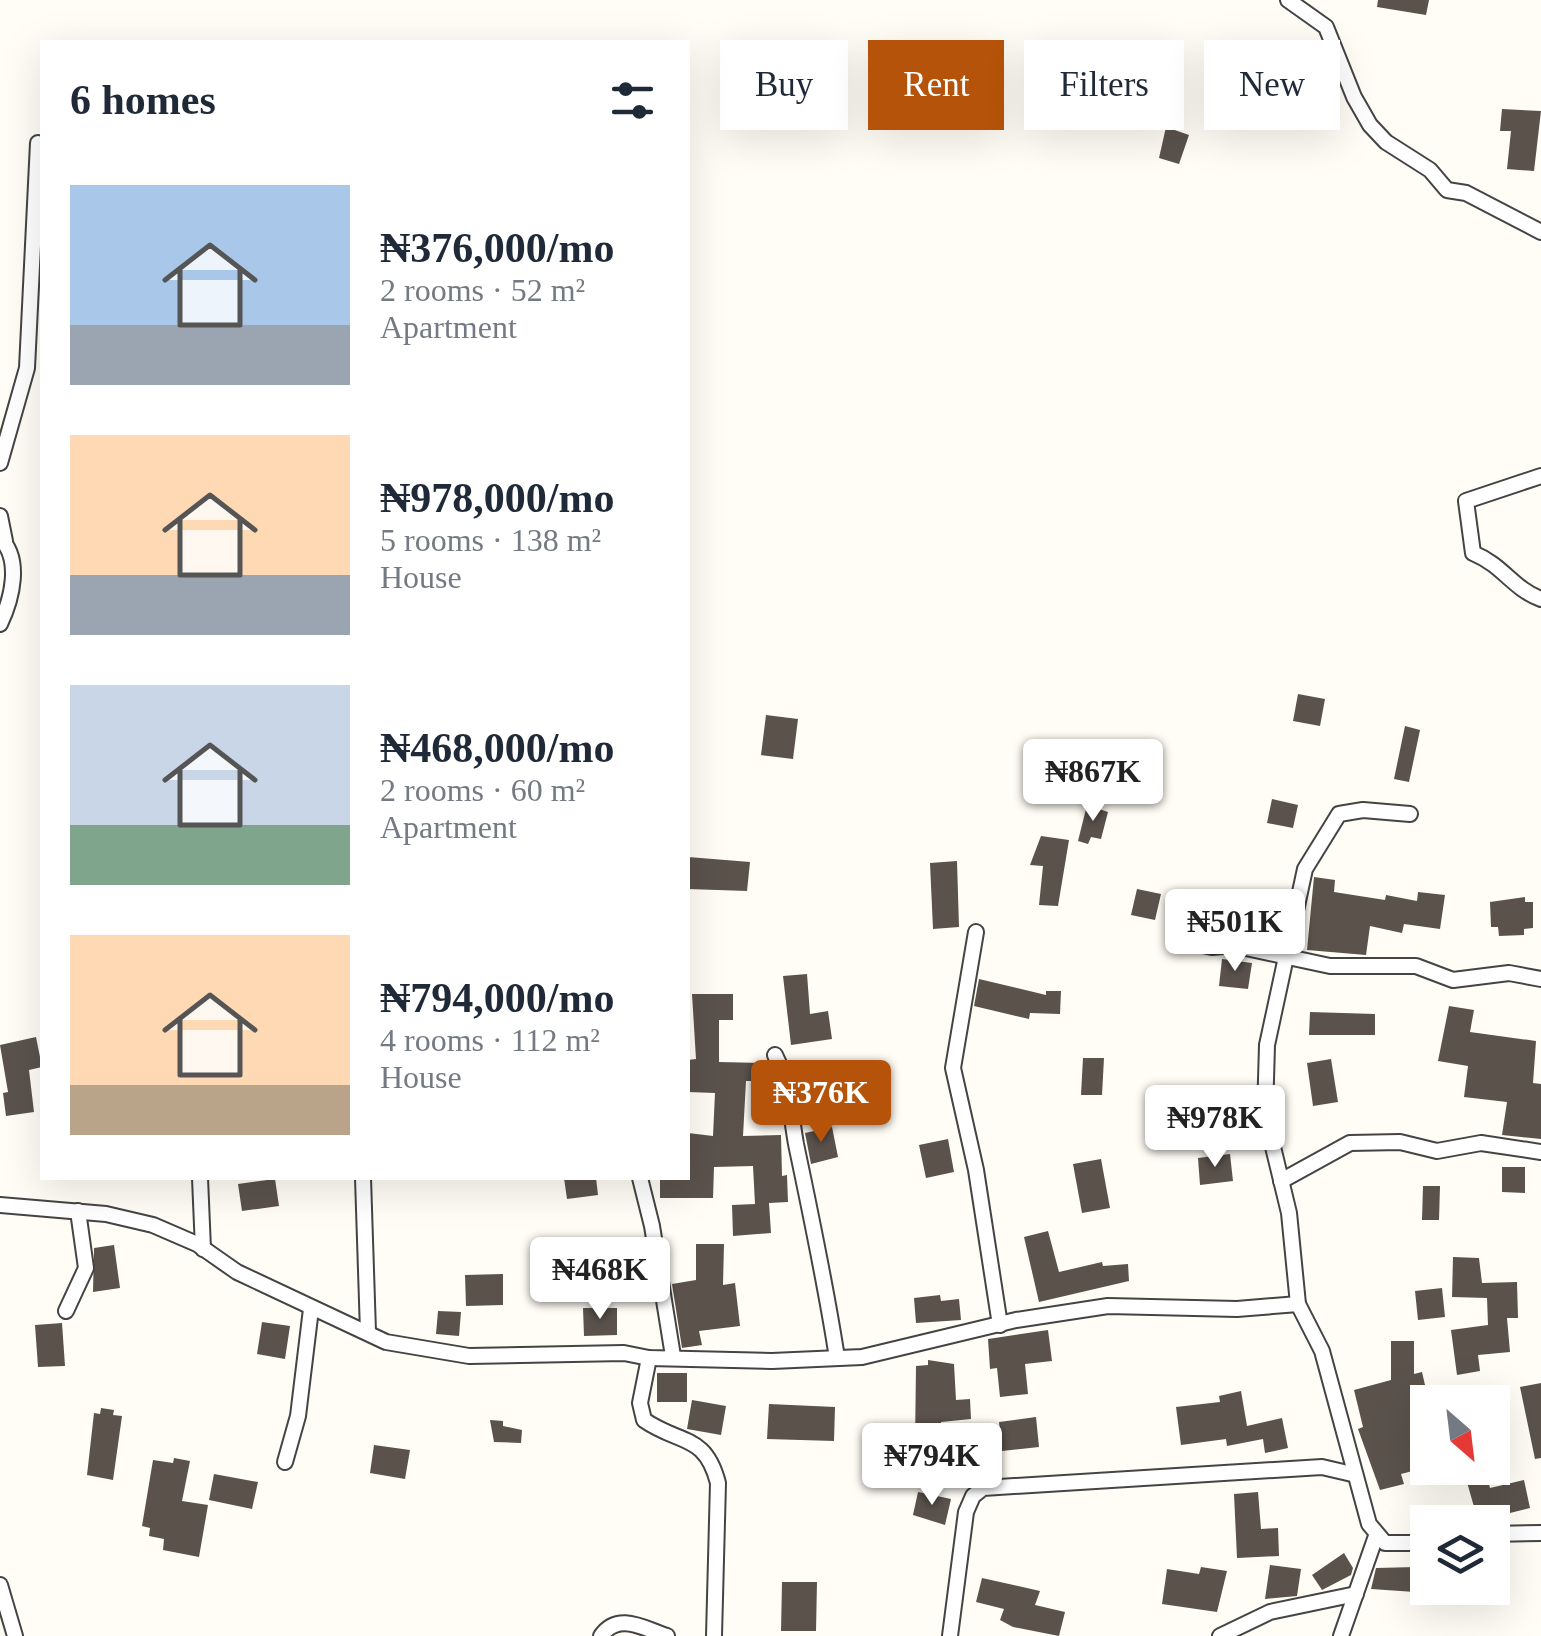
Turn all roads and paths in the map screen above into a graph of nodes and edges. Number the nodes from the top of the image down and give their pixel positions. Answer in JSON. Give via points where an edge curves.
{"nodes":[{"id":1,"x":1288,"y":0,"type":"edge"},
{"id":2,"x":38,"y":144,"type":"dead end"},
{"id":3,"x":1541,"y":232,"type":"edge"},
{"id":4,"x":0,"y":464,"type":"edge"},
{"id":5,"x":1541,"y":476,"type":"edge"},
{"id":6,"x":0,"y":516,"type":"edge"},
{"id":7,"x":2,"y":539,"type":"edge"},
{"id":8,"x":1541,"y":599,"type":"edge"},
{"id":9,"x":0,"y":624,"type":"edge"},
{"id":10,"x":1410,"y":814,"type":"dead end"},
{"id":11,"x":976,"y":932,"type":"dead end"},
{"id":12,"x":1188,"y":942,"type":"dead end"},
{"id":13,"x":1289,"y":957,"type":"junction"},
{"id":14,"x":1541,"y":980,"type":"edge"},
{"id":15,"x":774,"y":1054,"type":"dead end"},
{"id":16,"x":1541,"y":1152,"type":"edge"},
{"id":17,"x":200,"y":1180,"type":"edge"},
{"id":18,"x":363,"y":1180,"type":"edge"},
{"id":19,"x":640,"y":1180,"type":"edge"},
{"id":20,"x":1281,"y":1181,"type":"junction"},
{"id":21,"x":0,"y":1205,"type":"edge"},
{"id":22,"x":78,"y":1212,"type":"junction"},
{"id":23,"x":204,"y":1249,"type":"junction"},
{"id":24,"x":1298,"y":1304,"type":"junction"},
{"id":25,"x":311,"y":1309,"type":"junction"},
{"id":26,"x":66,"y":1311,"type":"dead end"},
{"id":27,"x":1000,"y":1325,"type":"junction"},
{"id":28,"x":368,"y":1332,"type":"junction"},
{"id":29,"x":672,"y":1356,"type":"junction"},
{"id":30,"x":649,"y":1358,"type":"junction"},
{"id":31,"x":837,"y":1358,"type":"junction"},
{"id":32,"x":285,"y":1462,"type":"dead end"},
{"id":33,"x":1352,"y":1474,"type":"junction"},
{"id":34,"x":1510,"y":1534,"type":"edge"},
{"id":35,"x":1541,"y":1534,"type":"edge"},
{"id":36,"x":1376,"y":1536,"type":"junction"},
{"id":37,"x":1410,"y":1543,"type":"edge"},
{"id":38,"x":0,"y":1585,"type":"edge"},
{"id":39,"x":1356,"y":1594,"type":"junction"},
{"id":40,"x":15,"y":1636,"type":"edge"},
{"id":41,"x":601,"y":1636,"type":"edge"},
{"id":42,"x":667,"y":1636,"type":"edge"},
{"id":43,"x":714,"y":1636,"type":"edge"},
{"id":44,"x":950,"y":1636,"type":"edge"},
{"id":45,"x":1220,"y":1636,"type":"edge"},
{"id":46,"x":1341,"y":1636,"type":"edge"}],
"edges":[{"from":1,"to":3,"type":"street","via":[[1326,27],[1354,97],[1386,142],[1430,170],[1446,190],[1466,193]]},
{"from":2,"to":4,"type":"street","via":[[27,368]]},
{"from":5,"to":8,"type":"street","via":[[1466,501],[1473,553],[1498,563],[1522,592]]},
{"from":6,"to":7,"type":"street"},
{"from":7,"to":9,"type":"street","via":[[12,575]]},
{"from":10,"to":13,"type":"street","via":[[1338,814],[1305,869]]},
{"from":11,"to":27,"type":"street","via":[[953,1068]]},
{"from":12,"to":13,"type":"street"},
{"from":13,"to":14,"type":"street","via":[[1330,966],[1416,966],[1454,980],[1509,973]]},
{"from":13,"to":20,"type":"street","via":[[1267,1045],[1264,1114]]},
{"from":15,"to":31,"type":"street","via":[[789,1083]]},
{"from":16,"to":20,"type":"street","via":[[1480,1143],[1437,1151],[1400,1142],[1350,1143]]},
{"from":17,"to":23,"type":"street"},
{"from":18,"to":28,"type":"street"},
{"from":19,"to":29,"type":"street"},
{"from":20,"to":24,"type":"street"},
{"from":21,"to":22,"type":"street"},
{"from":22,"to":23,"type":"street","via":[[154,1225]]},
{"from":22,"to":26,"type":"street","via":[[86,1268]]},
{"from":23,"to":25,"type":"street"},
{"from":24,"to":27,"type":"street","via":[[1108,1306]]},
{"from":24,"to":33,"type":"street","via":[[1322,1352]]},
{"from":25,"to":28,"type":"street"},
{"from":25,"to":32,"type":"street","via":[[298,1416]]},
{"from":27,"to":31,"type":"street"},
{"from":28,"to":30,"type":"street","via":[[386,1342],[469,1356]]},
{"from":29,"to":30,"type":"street"},
{"from":29,"to":31,"type":"street"},
{"from":30,"to":43,"type":"street","via":[[640,1404],[644,1420],[701,1445],[718,1482]]},
{"from":33,"to":36,"type":"street"},
{"from":33,"to":44,"type":"street","via":[[1322,1467],[984,1488],[966,1512]]},
{"from":34,"to":35,"type":"street"},
{"from":36,"to":37,"type":"street","via":[[1385,1543]]},
{"from":36,"to":39,"type":"street"},
{"from":38,"to":40,"type":"street"},
{"from":39,"to":45,"type":"street","via":[[1270,1612]]},
{"from":39,"to":46,"type":"street"},
{"from":41,"to":42,"type":"street","via":[[619,1621]]}]}
